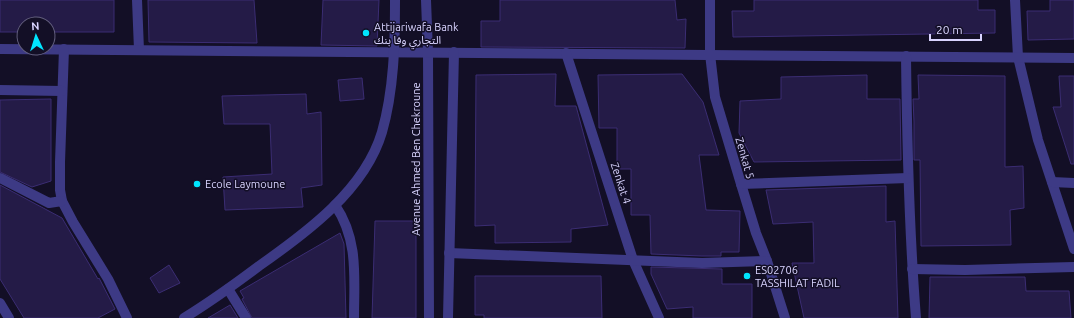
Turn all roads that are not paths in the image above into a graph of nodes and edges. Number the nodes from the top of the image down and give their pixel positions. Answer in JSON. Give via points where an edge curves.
{"nodes":[{"id":1,"x":137,"y":0,"type":"edge"},
{"id":2,"x":395,"y":0,"type":"edge"},
{"id":3,"x":426,"y":0,"type":"edge"},
{"id":4,"x":710,"y":0,"type":"edge"},
{"id":5,"x":1015,"y":0,"type":"edge"},
{"id":6,"x":0,"y":49,"type":"edge"},
{"id":7,"x":64,"y":49,"type":"junction"},
{"id":8,"x":139,"y":50,"type":"junction"},
{"id":9,"x":394,"y":52,"type":"junction"},
{"id":10,"x":428,"y":52,"type":"junction"},
{"id":11,"x":454,"y":52,"type":"junction"},
{"id":12,"x":566,"y":53,"type":"junction"},
{"id":13,"x":710,"y":54,"type":"junction"},
{"id":14,"x":906,"y":56,"type":"junction"},
{"id":15,"x":1018,"y":57,"type":"junction"},
{"id":16,"x":1074,"y":58,"type":"edge"},
{"id":17,"x":0,"y":90,"type":"edge"},
{"id":18,"x":62,"y":91,"type":"junction"},
{"id":19,"x":0,"y":178,"type":"edge"},
{"id":20,"x":908,"y":178,"type":"junction"},
{"id":21,"x":1052,"y":182,"type":"junction"},
{"id":22,"x":1074,"y":183,"type":"edge"},
{"id":23,"x":741,"y":184,"type":"junction"},
{"id":24,"x":62,"y":201,"type":"junction"},
{"id":25,"x":335,"y":205,"type":"junction"},
{"id":26,"x":1074,"y":249,"type":"edge"},
{"id":27,"x":449,"y":253,"type":"junction"},
{"id":28,"x":633,"y":260,"type":"junction"},
{"id":29,"x":767,"y":261,"type":"junction"},
{"id":30,"x":1074,"y":267,"type":"edge"},
{"id":31,"x":912,"y":270,"type":"junction"},
{"id":32,"x":228,"y":289,"type":"junction"},
{"id":33,"x":0,"y":303,"type":"edge"},
{"id":34,"x":9,"y":318,"type":"edge"},
{"id":35,"x":127,"y":318,"type":"edge"},
{"id":36,"x":184,"y":318,"type":"edge"},
{"id":37,"x":246,"y":318,"type":"edge"},
{"id":38,"x":354,"y":318,"type":"edge"},
{"id":39,"x":429,"y":318,"type":"edge"},
{"id":40,"x":448,"y":318,"type":"edge"},
{"id":41,"x":659,"y":318,"type":"edge"},
{"id":42,"x":785,"y":318,"type":"edge"},
{"id":43,"x":916,"y":318,"type":"edge"}],
"edges":[{"from":1,"to":8,"type":"street"},
{"from":2,"to":9,"type":"street"},
{"from":3,"to":10,"type":"street","name":"Avenue Ahmed Ben Chekroune"},
{"from":4,"to":13,"type":"street","name":"Zenkat 5"},
{"from":5,"to":15,"type":"street"},
{"from":6,"to":7,"type":"street"},
{"from":7,"to":8,"type":"street"},
{"from":7,"to":18,"type":"street"},
{"from":8,"to":9,"type":"street"},
{"from":9,"to":10,"type":"street"},
{"from":9,"to":25,"type":"street","via":[[390,96],[382,133],[362,174]]},
{"from":10,"to":11,"type":"street"},
{"from":10,"to":39,"type":"street","name":"Avenue Ahmed Ben Chekroune"},
{"from":11,"to":12,"type":"street"},
{"from":11,"to":27,"type":"street"},
{"from":12,"to":13,"type":"street"},
{"from":12,"to":28,"type":"street","name":"Zenkat 4"},
{"from":13,"to":14,"type":"street"},
{"from":13,"to":23,"type":"street","name":"Zenkat 5","via":[[716,97]]},
{"from":14,"to":15,"type":"street"},
{"from":14,"to":20,"type":"street"},
{"from":15,"to":16,"type":"street"},
{"from":15,"to":21,"type":"street","via":[[1038,140]]},
{"from":17,"to":18,"type":"street"},
{"from":18,"to":24,"type":"street"},
{"from":19,"to":24,"type":"street","via":[[49,203]]},
{"from":20,"to":23,"type":"street"},
{"from":20,"to":31,"type":"street"},
{"from":21,"to":22,"type":"street"},
{"from":21,"to":26,"type":"street"},
{"from":23,"to":29,"type":"street","name":"Zenkat 5"},
{"from":24,"to":35,"type":"street","via":[[108,279]]},
{"from":25,"to":32,"type":"street","via":[[277,254]]},
{"from":25,"to":38,"type":"street","via":[[346,223],[352,245]]},
{"from":27,"to":28,"type":"street"},
{"from":27,"to":40,"type":"street"},
{"from":28,"to":29,"type":"street","via":[[702,263]]},
{"from":28,"to":41,"type":"street","name":"Zenkat 4"},
{"from":29,"to":42,"type":"street","name":"Zenkat 5"},
{"from":30,"to":31,"type":"street"},
{"from":31,"to":43,"type":"street"},
{"from":32,"to":36,"type":"street"},
{"from":32,"to":37,"type":"street"},
{"from":33,"to":34,"type":"street"}]}
